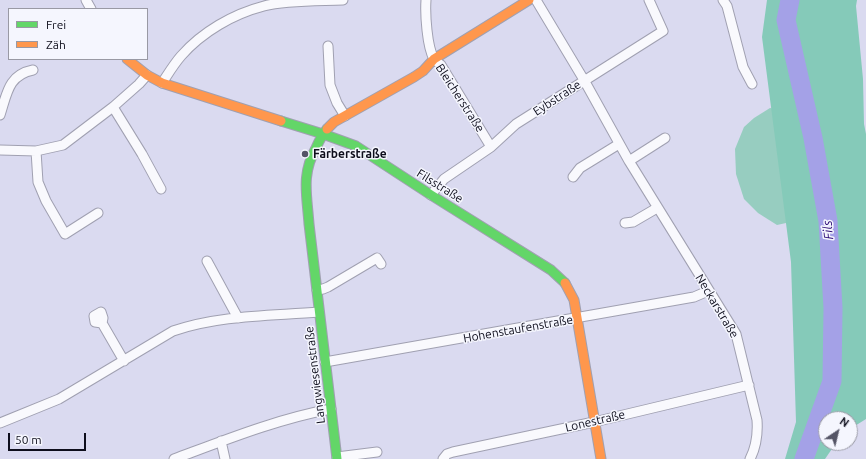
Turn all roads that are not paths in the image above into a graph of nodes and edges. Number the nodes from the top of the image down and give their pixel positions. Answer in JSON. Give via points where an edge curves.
{"nodes":[{"id":1,"x":343,"y":0,"type":"edge"},
{"id":2,"x":426,"y":0,"type":"edge"},
{"id":3,"x":529,"y":0,"type":"edge"},
{"id":4,"x":536,"y":0,"type":"edge"},
{"id":5,"x":648,"y":0,"type":"edge"},
{"id":6,"x":724,"y":0,"type":"edge"},
{"id":7,"x":328,"y":46,"type":"dead end"},
{"id":8,"x":434,"y":59,"type":"junction"},
{"id":9,"x":128,"y":60,"type":"edge"},
{"id":10,"x":33,"y":70,"type":"dead end"},
{"id":11,"x":147,"y":75,"type":"junction"},
{"id":12,"x":584,"y":80,"type":"junction"},
{"id":13,"x":162,"y":83,"type":"junction"},
{"id":14,"x":752,"y":84,"type":"dead end"},
{"id":15,"x":113,"y":107,"type":"junction"},
{"id":16,"x":0,"y":115,"type":"edge"},
{"id":17,"x":345,"y":116,"type":"junction"},
{"id":18,"x":323,"y":134,"type":"junction"},
{"id":19,"x":665,"y":138,"type":"dead end"},
{"id":20,"x":619,"y":144,"type":"junction"},
{"id":21,"x":491,"y":147,"type":"junction"},
{"id":22,"x":0,"y":150,"type":"edge"},
{"id":23,"x":36,"y":151,"type":"junction"},
{"id":24,"x":629,"y":161,"type":"junction"},
{"id":25,"x":574,"y":177,"type":"dead end"},
{"id":26,"x":161,"y":189,"type":"dead end"},
{"id":27,"x":432,"y":195,"type":"junction"},
{"id":28,"x":657,"y":208,"type":"junction"},
{"id":29,"x":98,"y":213,"type":"dead end"},
{"id":30,"x":625,"y":223,"type":"dead end"},
{"id":31,"x":207,"y":261,"type":"dead end"},
{"id":32,"x":381,"y":264,"type":"dead end"},
{"id":33,"x":317,"y":290,"type":"junction"},
{"id":34,"x":708,"y":291,"type":"junction"},
{"id":35,"x":319,"y":312,"type":"junction"},
{"id":36,"x":238,"y":318,"type":"junction"},
{"id":37,"x":577,"y":318,"type":"junction"},
{"id":38,"x":102,"y":323,"type":"dead end"},
{"id":39,"x":124,"y":361,"type":"junction"},
{"id":40,"x":325,"y":362,"type":"junction"},
{"id":41,"x":749,"y":385,"type":"junction"},
{"id":42,"x":331,"y":410,"type":"junction"},
{"id":43,"x":594,"y":422,"type":"junction"},
{"id":44,"x":0,"y":423,"type":"edge"},
{"id":45,"x":221,"y":441,"type":"junction"},
{"id":46,"x":377,"y":452,"type":"dead end"},
{"id":47,"x":337,"y":458,"type":"edge"},
{"id":48,"x":174,"y":459,"type":"edge"},
{"id":49,"x":225,"y":459,"type":"edge"},
{"id":50,"x":444,"y":459,"type":"edge"},
{"id":51,"x":601,"y":459,"type":"edge"},
{"id":52,"x":750,"y":459,"type":"edge"}],
"edges":[{"from":1,"to":13,"type":"street","via":[[279,3],[232,19],[211,29],[196,41],[181,56]]},
{"from":2,"to":8,"type":"street","name":"Bleicherstraße","via":[[428,39]]},
{"from":3,"to":8,"type":"street"},
{"from":4,"to":12,"type":"street","name":"Neckarstraße"},
{"from":5,"to":12,"type":"street","name":"Eybstraße","via":[[663,31]]},
{"from":6,"to":14,"type":"street","via":[[742,67]]},
{"from":7,"to":17,"type":"street","via":[[330,86]]},
{"from":8,"to":17,"type":"street","via":[[414,77]]},
{"from":8,"to":21,"type":"street","name":"Bleicherstraße","via":[[441,65]]},
{"from":9,"to":11,"type":"street","name":"Filsstraße"},
{"from":10,"to":16,"type":"street","via":[[23,72],[12,81]]},
{"from":11,"to":13,"type":"street","name":"Filsstraße"},
{"from":11,"to":15,"type":"street"},
{"from":12,"to":20,"type":"street","name":"Neckarstraße"},
{"from":12,"to":21,"type":"street","name":"Eybstraße","via":[[516,124]]},
{"from":13,"to":18,"type":"street","name":"Filsstraße"},
{"from":15,"to":23,"type":"street","via":[[63,145]]},
{"from":15,"to":26,"type":"street"},
{"from":17,"to":18,"type":"street"},
{"from":18,"to":27,"type":"street","name":"Filsstraße","via":[[356,146]]},
{"from":18,"to":33,"type":"street","name":"Langwiesenstraße","via":[[310,158],[306,172],[308,224]]},
{"from":19,"to":24,"type":"street"},
{"from":20,"to":24,"type":"street","name":"Neckarstraße"},
{"from":20,"to":25,"type":"street","via":[[580,168]]},
{"from":21,"to":27,"type":"street","name":"Eybstraße","via":[[444,179]]},
{"from":22,"to":23,"type":"street"},
{"from":23,"to":29,"type":"street","via":[[38,182],[64,234]]},
{"from":24,"to":28,"type":"street","name":"Neckarstraße"},
{"from":27,"to":37,"type":"street","name":"Filsstraße","via":[[560,277],[574,300]]},
{"from":28,"to":30,"type":"street","via":[[633,222]]},
{"from":28,"to":34,"type":"street","name":"Neckarstraße"},
{"from":31,"to":36,"type":"street"},
{"from":32,"to":33,"type":"street","via":[[377,258],[328,287]]},
{"from":33,"to":35,"type":"street","name":"Langwiesenstraße"},
{"from":34,"to":37,"type":"street","name":"Hohenstaufenstraße","via":[[694,297]]},
{"from":34,"to":41,"type":"street","name":"Neckarstraße","via":[[736,334]]},
{"from":35,"to":36,"type":"street"},
{"from":35,"to":40,"type":"street","name":"Langwiesenstraße"},
{"from":36,"to":39,"type":"street","via":[[194,324],[173,331]]},
{"from":37,"to":40,"type":"street","name":"Hohenstaufenstraße"},
{"from":37,"to":43,"type":"street","name":"Filsstraße"},
{"from":38,"to":39,"type":"street"},
{"from":39,"to":44,"type":"street","via":[[59,399]]},
{"from":40,"to":42,"type":"street","name":"Langwiesenstraße"},
{"from":41,"to":43,"type":"street","name":"Lonestraße"},
{"from":41,"to":52,"type":"street","name":"Neckarstraße","via":[[757,431],[756,444]]},
{"from":42,"to":45,"type":"street","via":[[280,422]]},
{"from":42,"to":47,"type":"street","name":"Langwiesenstraße"},
{"from":43,"to":50,"type":"street","name":"Lonestraße","via":[[453,452],[447,454]]},
{"from":43,"to":51,"type":"street","name":"Filsstraße"},
{"from":45,"to":48,"type":"street"},
{"from":45,"to":49,"type":"street"},
{"from":46,"to":47,"type":"street","name":"Langwiesenstraße"}]}
